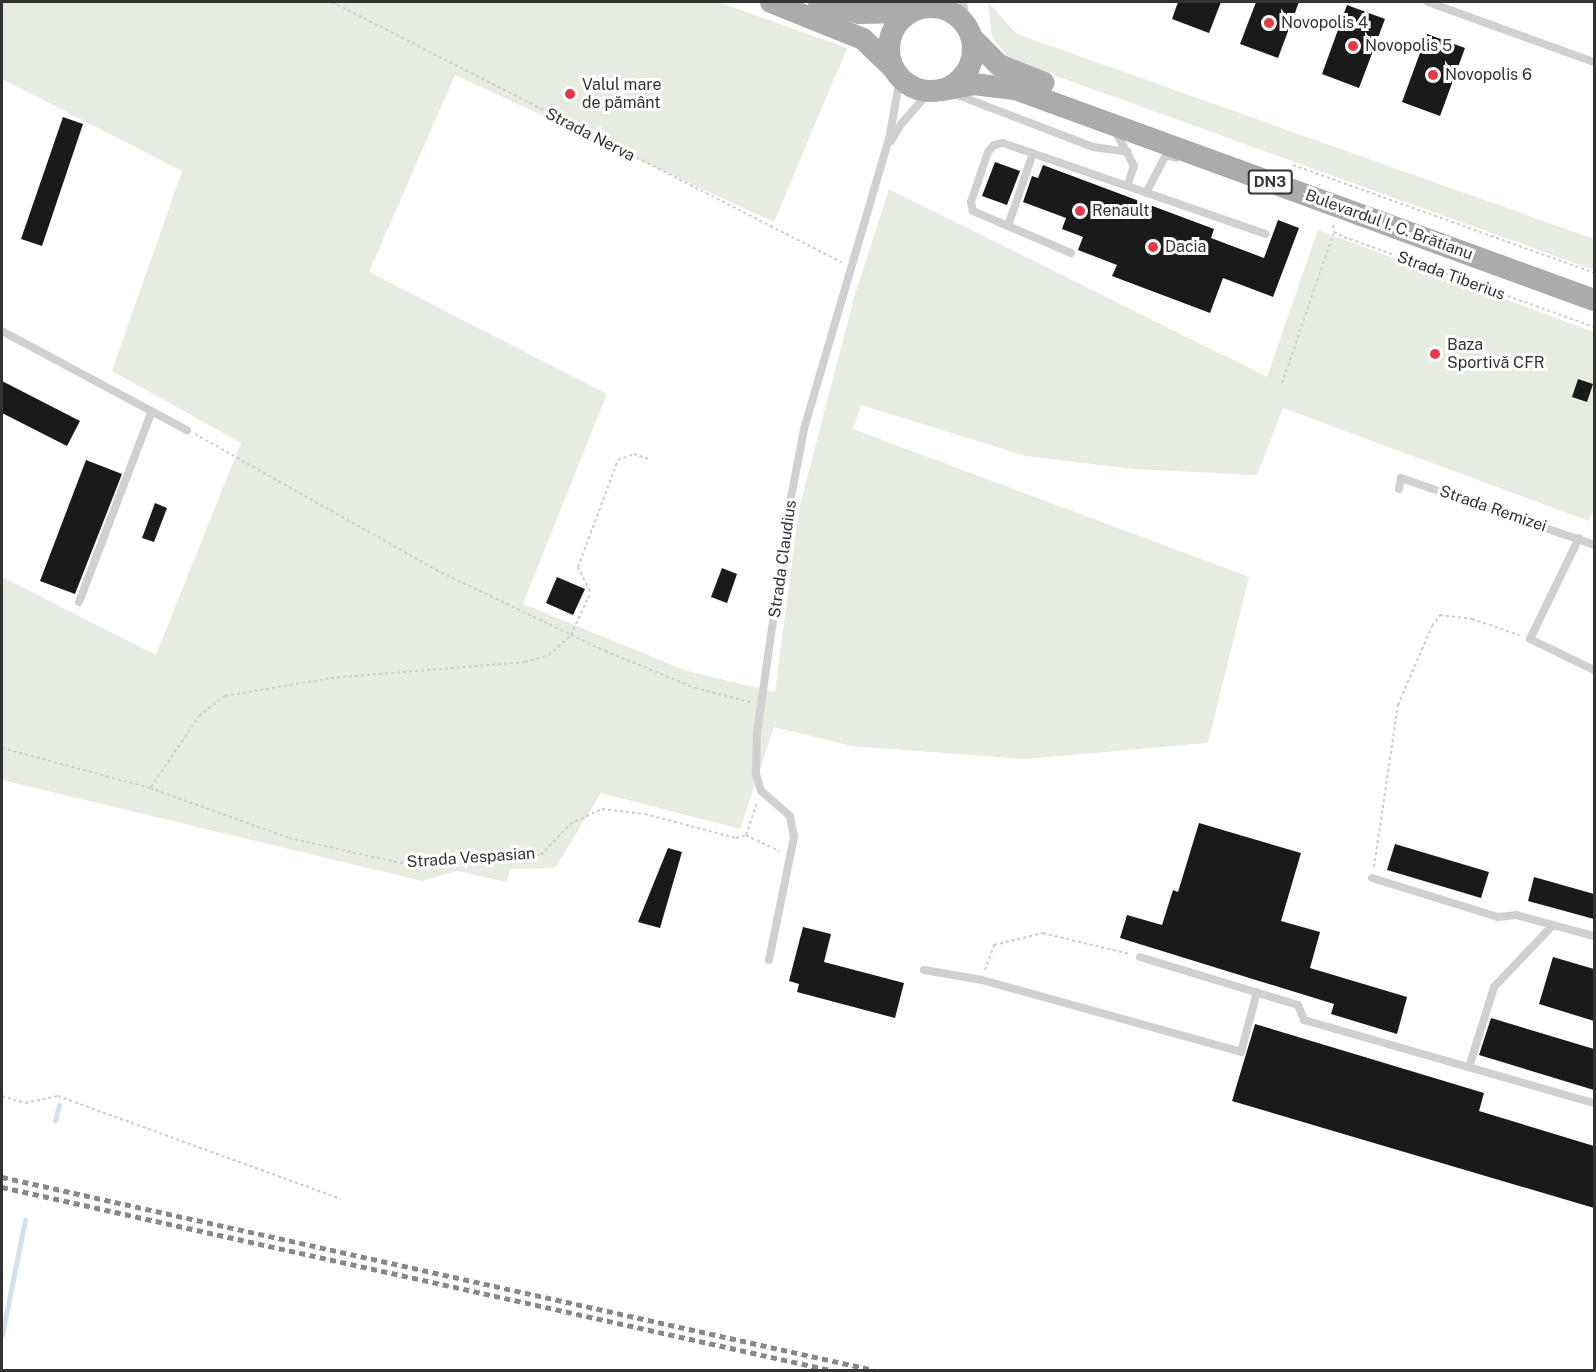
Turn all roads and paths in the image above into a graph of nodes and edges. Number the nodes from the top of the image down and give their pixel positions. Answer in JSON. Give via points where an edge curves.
{"nodes":[{"id":1,"x":333,"y":2,"type":"edge"},
{"id":2,"x":771,"y":2,"type":"edge"},
{"id":3,"x":963,"y":2,"type":"edge"},
{"id":4,"x":1428,"y":2,"type":"edge"},
{"id":5,"x":831,"y":4,"type":"edge"},
{"id":6,"x":921,"y":7,"type":"edge"},
{"id":7,"x":970,"y":33,"type":"junction"},
{"id":8,"x":1594,"y":62,"type":"edge"},
{"id":9,"x":898,"y":74,"type":"junction"},
{"id":10,"x":936,"y":90,"type":"junction"},
{"id":11,"x":1110,"y":124,"type":"junction"},
{"id":12,"x":1128,"y":152,"type":"junction"},
{"id":13,"x":885,"y":153,"type":"junction"},
{"id":14,"x":1033,"y":153,"type":"junction"},
{"id":15,"x":1293,"y":165,"type":"dead end"},
{"id":16,"x":1127,"y":186,"type":"junction"},
{"id":17,"x":1146,"y":193,"type":"junction"},
{"id":18,"x":1330,"y":204,"type":"junction"},
{"id":19,"x":1008,"y":226,"type":"junction"},
{"id":20,"x":1334,"y":231,"type":"junction"},
{"id":21,"x":1266,"y":234,"type":"dead end"},
{"id":22,"x":1071,"y":253,"type":"dead end"},
{"id":23,"x":849,"y":266,"type":"junction"},
{"id":24,"x":1594,"y":273,"type":"edge"},
{"id":25,"x":1594,"y":284,"type":"edge"},
{"id":26,"x":1594,"y":300,"type":"edge"},
{"id":27,"x":1594,"y":327,"type":"edge"},
{"id":28,"x":2,"y":331,"type":"edge"},
{"id":29,"x":1282,"y":383,"type":"dead end"},
{"id":30,"x":152,"y":411,"type":"junction"},
{"id":31,"x":187,"y":430,"type":"joint"},
{"id":32,"x":649,"y":459,"type":"dead end"},
{"id":33,"x":1399,"y":489,"type":"dead end"},
{"id":34,"x":1579,"y":538,"type":"junction"},
{"id":35,"x":1594,"y":545,"type":"edge"},
{"id":36,"x":79,"y":602,"type":"dead end"},
{"id":37,"x":571,"y":635,"type":"junction"},
{"id":38,"x":1530,"y":639,"type":"junction"},
{"id":39,"x":1594,"y":670,"type":"edge"},
{"id":40,"x":762,"y":705,"type":"junction"},
{"id":41,"x":2,"y":748,"type":"edge"},
{"id":42,"x":150,"y":788,"type":"junction"},
{"id":43,"x":761,"y":791,"type":"junction"},
{"id":44,"x":746,"y":835,"type":"junction"},
{"id":45,"x":791,"y":856,"type":"junction"},
{"id":46,"x":1372,"y":878,"type":"joint"},
{"id":47,"x":1553,"y":925,"type":"junction"},
{"id":48,"x":1594,"y":936,"type":"edge"},
{"id":49,"x":1140,"y":957,"type":"joint"},
{"id":50,"x":769,"y":960,"type":"dead end"},
{"id":51,"x":924,"y":970,"type":"dead end"},
{"id":52,"x":982,"y":980,"type":"junction"},
{"id":53,"x":1257,"y":992,"type":"junction"},
{"id":54,"x":1469,"y":1067,"type":"junction"},
{"id":55,"x":2,"y":1096,"type":"edge"},
{"id":56,"x":1594,"y":1103,"type":"edge"},
{"id":57,"x":341,"y":1199,"type":"dead end"}],
"edges":[{"from":1,"to":23,"type":"path","name":"Strada Nerva"},
{"from":2,"to":9,"type":"main road","via":[[863,39]]},
{"from":3,"to":7,"type":"lane"},
{"from":4,"to":8,"type":"lane"},
{"from":5,"to":6,"type":"main road","via":[[879,14]]},
{"from":6,"to":7,"type":"main road","via":[[948,10]]},
{"from":6,"to":9,"type":"main road","via":[[896,26],[889,44]]},
{"from":7,"to":10,"type":"main road","via":[[968,70]]},
{"from":7,"to":25,"type":"main road","name":"Bulevardul I. C. Brătianu","number":"DN3","via":[[989,58],[1012,72]]},
{"from":9,"to":10,"type":"main road"},
{"from":9,"to":13,"type":"lane","name":"Strada Claudius"},
{"from":10,"to":11,"type":"main road","name":"Bulevardul I. C. Brătianu","number":"DN3","via":[[973,84],[1015,89]]},
{"from":10,"to":12,"type":"lane","via":[[1093,147]]},
{"from":10,"to":13,"type":"lane","name":"Strada Claudius","via":[[902,123]]},
{"from":11,"to":12,"type":"lane"},
{"from":11,"to":18,"type":"main road","name":"Bulevardul I. C. Brătianu","number":"DN3"},
{"from":12,"to":16,"type":"lane","via":[[1134,166]]},
{"from":13,"to":23,"type":"lane","name":"Strada Claudius"},
{"from":14,"to":16,"type":"lane"},
{"from":14,"to":19,"type":"lane"},
{"from":14,"to":19,"type":"lane","via":[[1003,143],[994,145],[975,192],[973,211]]},
{"from":15,"to":24,"type":"path"},
{"from":16,"to":17,"type":"lane"},
{"from":17,"to":18,"type":"lane","via":[[1166,155],[1258,187]]},
{"from":17,"to":21,"type":"lane"},
{"from":18,"to":20,"type":"path"},
{"from":18,"to":26,"type":"main road","name":"Bulevardul I. C. Brătianu","number":"DN3"},
{"from":19,"to":22,"type":"lane"},
{"from":20,"to":27,"type":"path","name":"Strada Tiberius"},
{"from":20,"to":29,"type":"path"},
{"from":23,"to":40,"type":"lane","name":"Strada Claudius","via":[[802,441]]},
{"from":28,"to":30,"type":"lane"},
{"from":30,"to":31,"type":"lane"},
{"from":30,"to":36,"type":"lane"},
{"from":31,"to":37,"type":"path","via":[[427,565]]},
{"from":32,"to":37,"type":"path","via":[[634,454],[618,460],[578,567],[590,591]]},
{"from":33,"to":34,"type":"lane","name":"Strada Remizei","via":[[1401,478]]},
{"from":34,"to":35,"type":"lane","name":"Strada Remizei"},
{"from":34,"to":38,"type":"lane"},
{"from":37,"to":40,"type":"path","via":[[695,688]]},
{"from":37,"to":42,"type":"path","via":[[549,655],[525,662],[330,678],[225,696],[199,716]]},
{"from":38,"to":39,"type":"lane"},
{"from":38,"to":46,"type":"path","via":[[1472,619],[1440,615],[1431,626],[1398,705]]},
{"from":40,"to":43,"type":"lane","name":"Strada Claudius","via":[[756,773]]},
{"from":41,"to":42,"type":"path","name":"Strada Vespasian"},
{"from":42,"to":44,"type":"path","name":"Strada Vespasian","via":[[289,838],[400,863],[470,855],[541,855],[570,824],[602,809],[645,814],[736,838]]},
{"from":43,"to":44,"type":"path"},
{"from":43,"to":45,"type":"lane","via":[[790,816],[794,837]]},
{"from":44,"to":45,"type":"path"},
{"from":45,"to":50,"type":"lane"},
{"from":46,"to":47,"type":"lane","via":[[1498,917],[1516,915]]},
{"from":47,"to":48,"type":"lane"},
{"from":47,"to":54,"type":"lane","via":[[1494,987]]},
{"from":49,"to":52,"type":"path","via":[[1043,933],[994,945]]},
{"from":49,"to":53,"type":"lane"},
{"from":51,"to":52,"type":"lane"},
{"from":52,"to":53,"type":"lane","via":[[1241,1052]]},
{"from":53,"to":54,"type":"lane","via":[[1298,1005],[1304,1020]]},
{"from":54,"to":56,"type":"lane"},
{"from":55,"to":57,"type":"path","via":[[25,1103],[58,1096]]}]}
